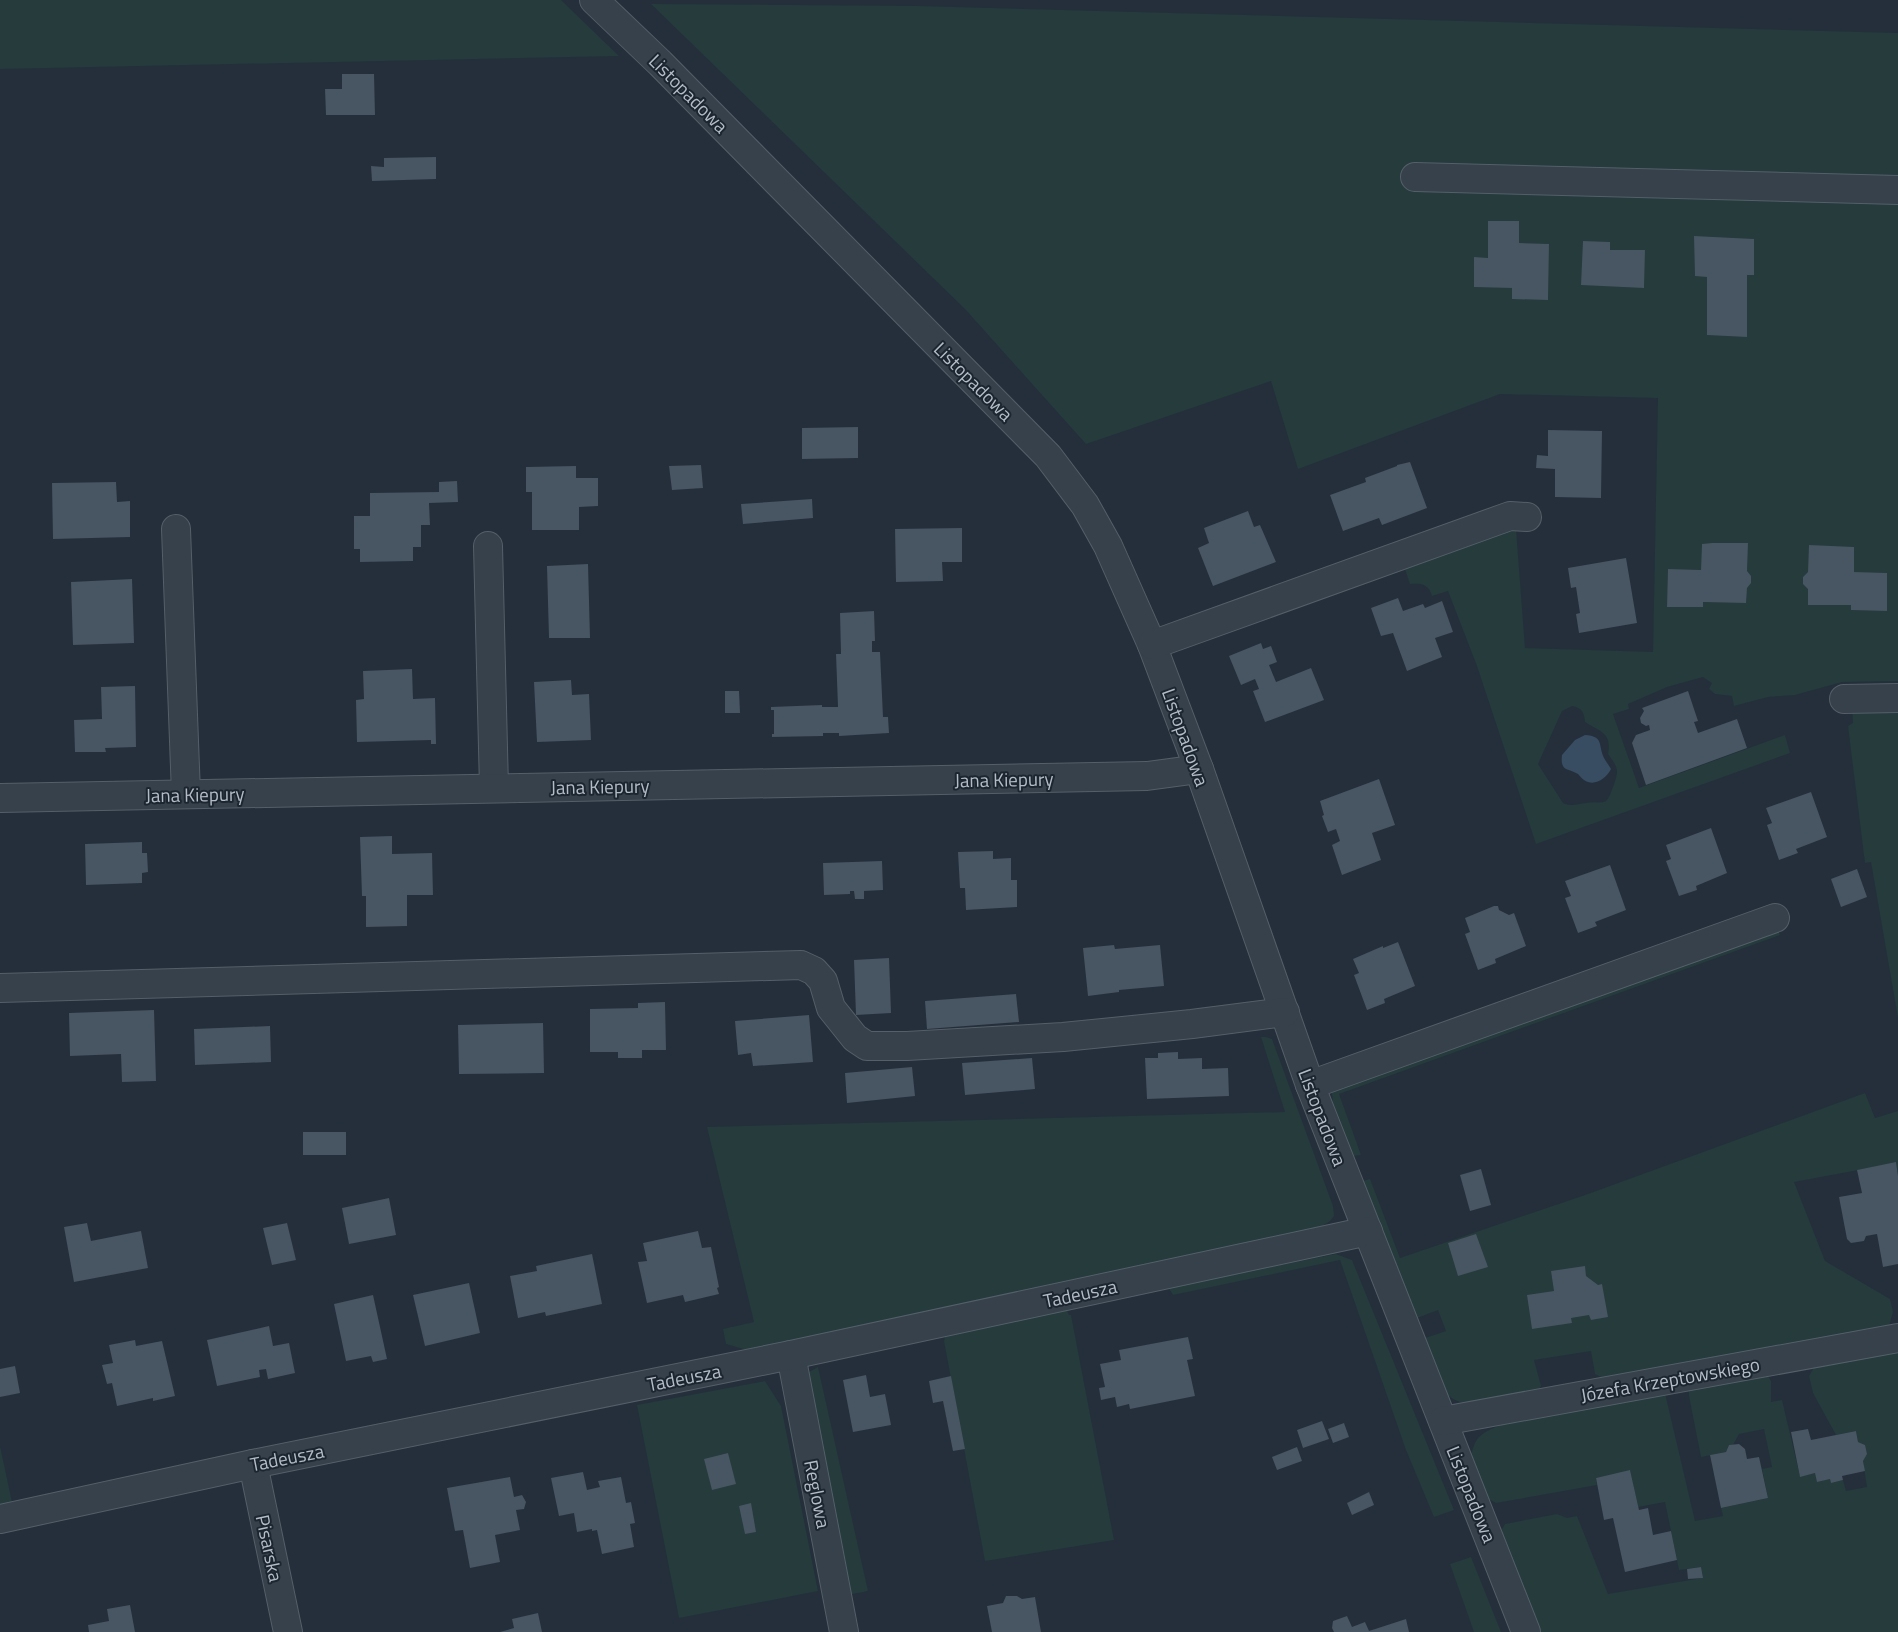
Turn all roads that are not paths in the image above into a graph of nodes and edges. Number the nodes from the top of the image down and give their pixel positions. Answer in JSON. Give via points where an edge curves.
{"nodes":[{"id":1,"x":594,"y":0,"type":"edge"},
{"id":2,"x":1415,"y":177,"type":"dead end"},
{"id":3,"x":1898,"y":190,"type":"edge"},
{"id":4,"x":1527,"y":517,"type":"dead end"},
{"id":5,"x":176,"y":529,"type":"dead end"},
{"id":6,"x":488,"y":546,"type":"dead end"},
{"id":7,"x":1152,"y":645,"type":"junction"},
{"id":8,"x":1898,"y":698,"type":"edge"},
{"id":9,"x":1844,"y":699,"type":"dead end"},
{"id":10,"x":1199,"y":769,"type":"junction"},
{"id":11,"x":494,"y":788,"type":"junction"},
{"id":12,"x":186,"y":794,"type":"junction"},
{"id":13,"x":0,"y":798,"type":"edge"},
{"id":14,"x":1775,"y":918,"type":"dead end"},
{"id":15,"x":0,"y":988,"type":"edge"},
{"id":16,"x":1284,"y":1012,"type":"junction"},
{"id":17,"x":1310,"y":1085,"type":"junction"},
{"id":18,"x":1368,"y":1231,"type":"junction"},
{"id":19,"x":1898,"y":1338,"type":"edge"},
{"id":20,"x":791,"y":1355,"type":"junction"},
{"id":21,"x":1443,"y":1421,"type":"junction"},
{"id":22,"x":253,"y":1464,"type":"junction"},
{"id":23,"x":0,"y":1520,"type":"edge"},
{"id":24,"x":288,"y":1632,"type":"edge"},
{"id":25,"x":844,"y":1632,"type":"edge"},
{"id":26,"x":1526,"y":1632,"type":"edge"}],
"edges":[{"from":1,"to":7,"type":"street","name":"Listopadowa","via":[[1048,456],[1085,505],[1104,538]]},
{"from":2,"to":3,"type":"street"},
{"from":4,"to":7,"type":"street","via":[[1510,516]]},
{"from":5,"to":12,"type":"street"},
{"from":6,"to":11,"type":"street"},
{"from":7,"to":10,"type":"street","name":"Listopadowa"},
{"from":8,"to":9,"type":"street"},
{"from":10,"to":11,"type":"street","name":"Jana Kiepury","via":[[1147,776]]},
{"from":10,"to":16,"type":"street","name":"Listopadowa"},
{"from":11,"to":12,"type":"street","name":"Jana Kiepury"},
{"from":12,"to":13,"type":"street","name":"Jana Kiepury"},
{"from":14,"to":17,"type":"street"},
{"from":15,"to":16,"type":"street","via":[[801,965],[814,971],[823,981],[831,1008],[855,1038],[867,1046],[1064,1037]]},
{"from":16,"to":17,"type":"street","name":"Listopadowa"},
{"from":17,"to":18,"type":"street","name":"Listopadowa"},
{"from":18,"to":20,"type":"street","name":"Tadeusza"},
{"from":18,"to":21,"type":"street","name":"Listopadowa"},
{"from":19,"to":21,"type":"street","name":"Józefa Krzeptowskiego"},
{"from":20,"to":22,"type":"street","name":"Tadeusza"},
{"from":20,"to":25,"type":"street","name":"Reglowa"},
{"from":21,"to":26,"type":"street","name":"Listopadowa"},
{"from":22,"to":23,"type":"street","name":"Tadeusza"},
{"from":22,"to":24,"type":"street","name":"Pisarska"}]}
